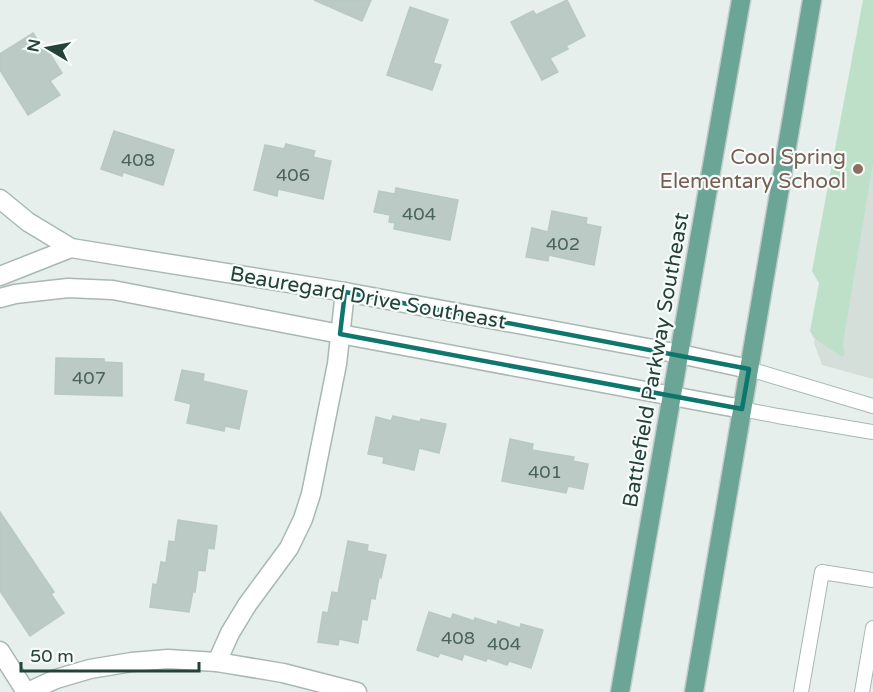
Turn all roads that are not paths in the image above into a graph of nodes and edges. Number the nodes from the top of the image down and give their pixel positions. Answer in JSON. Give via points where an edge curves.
{"nodes":[{"id":1,"x":741,"y":0,"type":"edge"},
{"id":2,"x":812,"y":0,"type":"edge"},
{"id":3,"x":0,"y":199,"type":"edge"},
{"id":4,"x":72,"y":248,"type":"junction"},
{"id":5,"x":2,"y":270,"type":"edge"},
{"id":6,"x":345,"y":292,"type":"junction"},
{"id":7,"x":8,"y":296,"type":"edge"},
{"id":8,"x":340,"y":334,"type":"junction"},
{"id":9,"x":680,"y":354,"type":"junction"},
{"id":10,"x":749,"y":369,"type":"junction"},
{"id":11,"x":672,"y":395,"type":"junction"},
{"id":12,"x":873,"y":406,"type":"edge"},
{"id":13,"x":742,"y":409,"type":"junction"},
{"id":14,"x":873,"y":432,"type":"edge"},
{"id":15,"x":873,"y":580,"type":"edge"},
{"id":16,"x":873,"y":628,"type":"edge"},
{"id":17,"x":0,"y":651,"type":"edge"},
{"id":18,"x":217,"y":662,"type":"junction"},
{"id":19,"x":27,"y":692,"type":"edge"},
{"id":20,"x":357,"y":692,"type":"edge"},
{"id":21,"x":621,"y":692,"type":"edge"},
{"id":22,"x":694,"y":692,"type":"edge"},
{"id":23,"x":801,"y":692,"type":"edge"},
{"id":24,"x":862,"y":692,"type":"edge"}],
"edges":[{"from":1,"to":9,"type":"main road","name":"Battlefield Parkway Southeast"},
{"from":2,"to":10,"type":"main road"},
{"from":3,"to":4,"type":"street","name":"Beauregard Drive Southeast","via":[[28,222]]},
{"from":4,"to":5,"type":"street"},
{"from":4,"to":6,"type":"street","name":"Beauregard Drive Southeast"},
{"from":5,"to":7,"type":"street","name":"Beauregard Drive Southeast"},
{"from":6,"to":8,"type":"street"},
{"from":6,"to":9,"type":"street","name":"Beauregard Drive Southeast"},
{"from":7,"to":8,"type":"street","name":"Beauregard Drive Southeast","via":[[68,288],[113,290]]},
{"from":8,"to":11,"type":"street","name":"Beauregard Drive Southeast"},
{"from":8,"to":18,"type":"street","via":[[335,376],[303,519],[289,548],[230,633]]},
{"from":9,"to":10,"type":"street","name":"Beauregard Drive Southeast"},
{"from":9,"to":11,"type":"main road","name":"Battlefield Parkway Southeast"},
{"from":10,"to":12,"type":"lane"},
{"from":10,"to":13,"type":"main road"},
{"from":11,"to":13,"type":"street","name":"Beauregard Drive Southeast"},
{"from":11,"to":21,"type":"main road","name":"Battlefield Parkway Southeast"},
{"from":13,"to":14,"type":"lane"},
{"from":13,"to":22,"type":"main road"},
{"from":15,"to":23,"type":"lane","via":[[822,572]]},
{"from":16,"to":24,"type":"lane"},
{"from":17,"to":19,"type":"street"},
{"from":18,"to":19,"type":"street","via":[[168,658],[132,662],[90,669]]},
{"from":18,"to":20,"type":"street","via":[[283,673]]}]}
